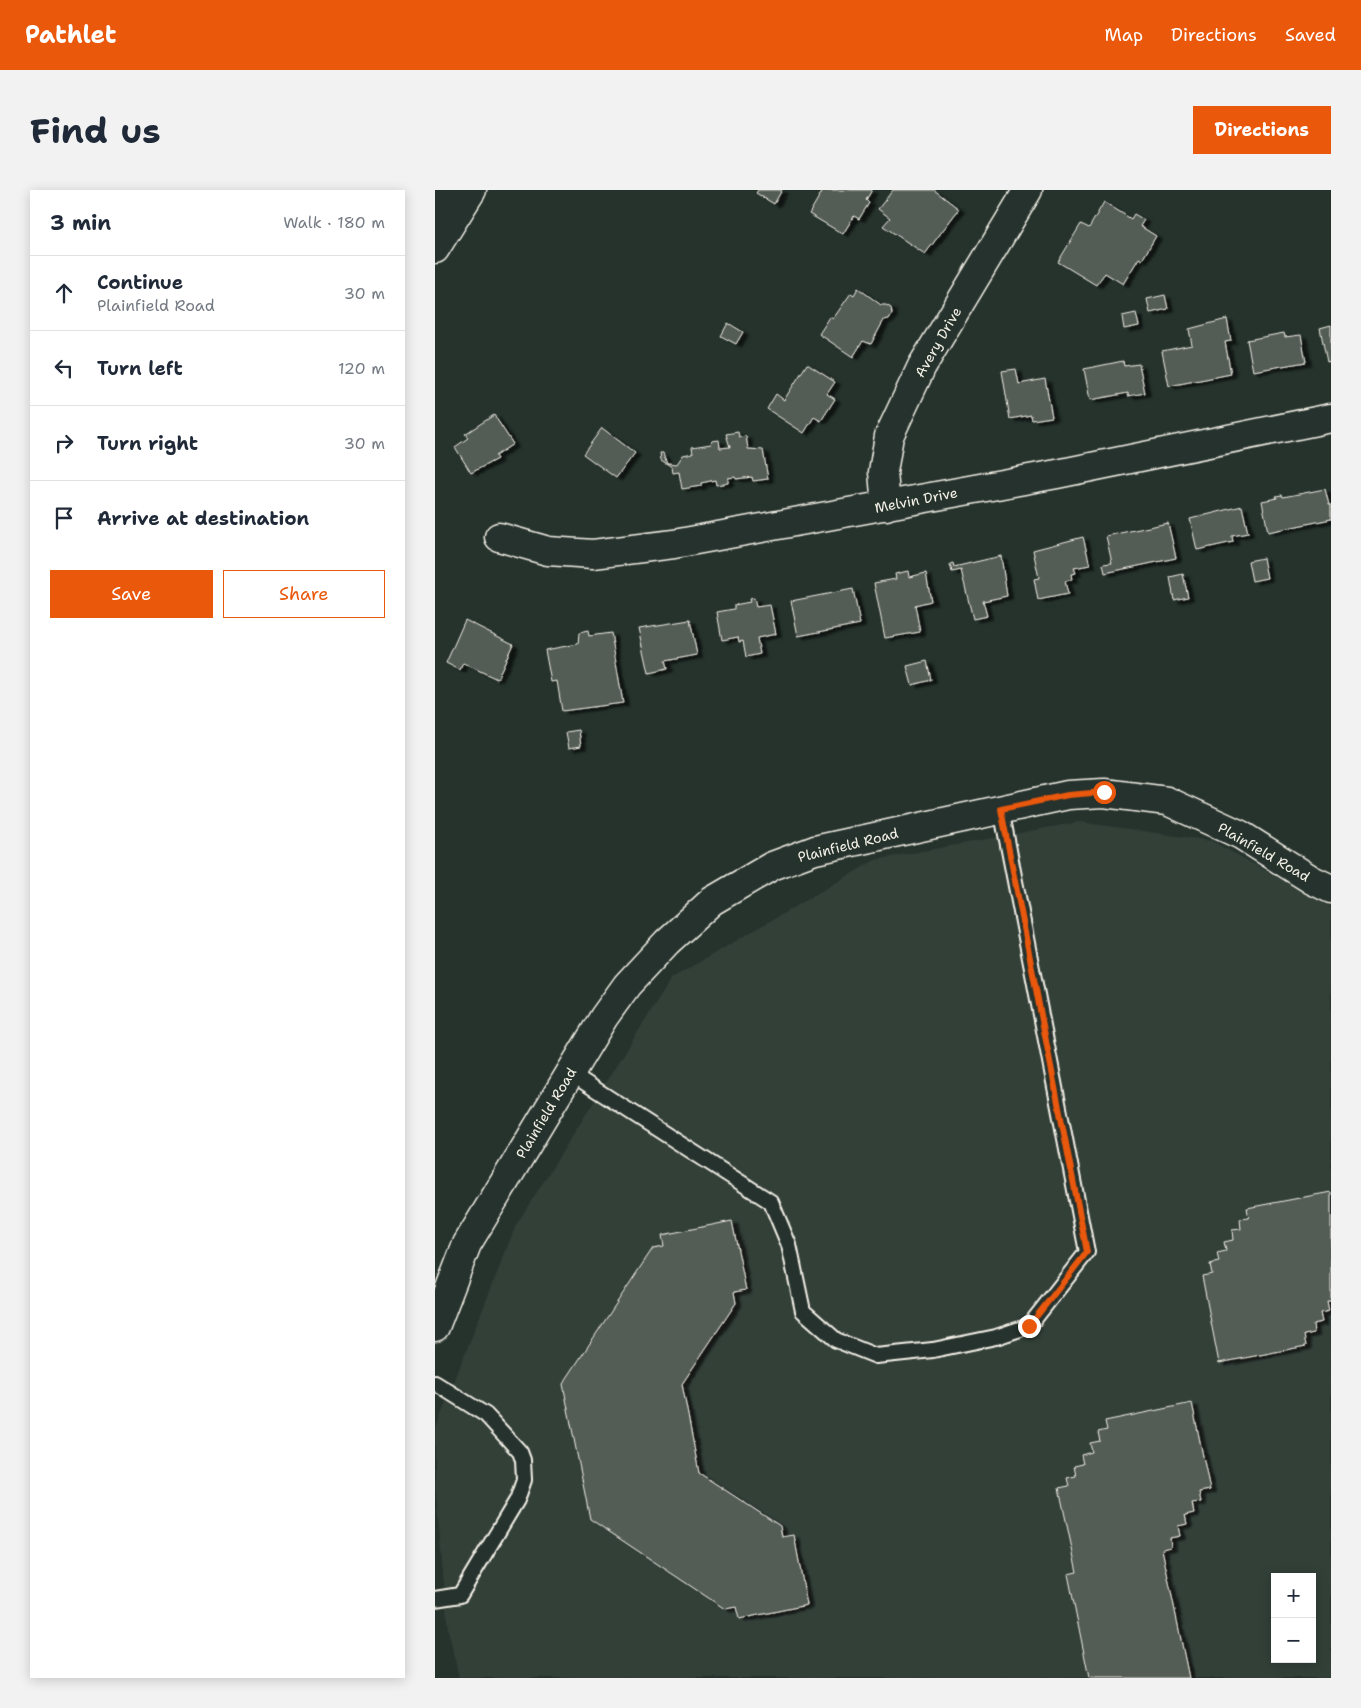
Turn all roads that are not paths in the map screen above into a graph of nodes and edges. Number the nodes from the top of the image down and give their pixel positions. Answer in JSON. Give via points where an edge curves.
{"nodes":[{"id":1,"x":447,"y":190,"type":"edge"},
{"id":2,"x":472,"y":190,"type":"edge"},
{"id":3,"x":1028,"y":190,"type":"edge"},
{"id":4,"x":435,"y":213,"type":"edge"},
{"id":5,"x":435,"y":249,"type":"edge"},
{"id":6,"x":1331,"y":418,"type":"edge"},
{"id":7,"x":886,"y":506,"type":"junction"},
{"id":8,"x":499,"y":537,"type":"dead end"},
{"id":9,"x":1001,"y":809,"type":"junction"},
{"id":10,"x":1331,"y":889,"type":"edge"},
{"id":11,"x":570,"y":1073,"type":"junction"},
{"id":12,"x":435,"y":1327,"type":"edge"},
{"id":13,"x":435,"y":1383,"type":"edge"},
{"id":14,"x":435,"y":1598,"type":"edge"}],
"edges":[{"from":1,"to":4,"type":"main road"},
{"from":2,"to":5,"type":"main road"},
{"from":3,"to":7,"type":"main road","name":"Avery Drive","via":[[922,366],[889,436],[883,472]]},
{"from":6,"to":7,"type":"main road","name":"Melvin Drive"},
{"from":7,"to":8,"type":"main road","name":"Melvin Drive","via":[[673,544],[593,554],[548,551]]},
{"from":9,"to":10,"type":"main road","name":"Plainfield Road","via":[[1068,795],[1104,792],[1167,801],[1241,835]]},
{"from":9,"to":11,"type":"main road","name":"Plainfield Road","via":[[815,850],[772,866],[713,901],[667,942],[627,985]]},
{"from":9,"to":11,"type":"lane","via":[[1087,1252],[1029,1326],[996,1338],[933,1350],[876,1356],[836,1340],[803,1311],[789,1245],[771,1202]]},
{"from":11,"to":12,"type":"main road","name":"Plainfield Road","via":[[467,1244]]},
{"from":13,"to":14,"type":"lane","via":[[486,1415],[520,1452],[524,1480],[517,1500],[460,1595]]}]}
